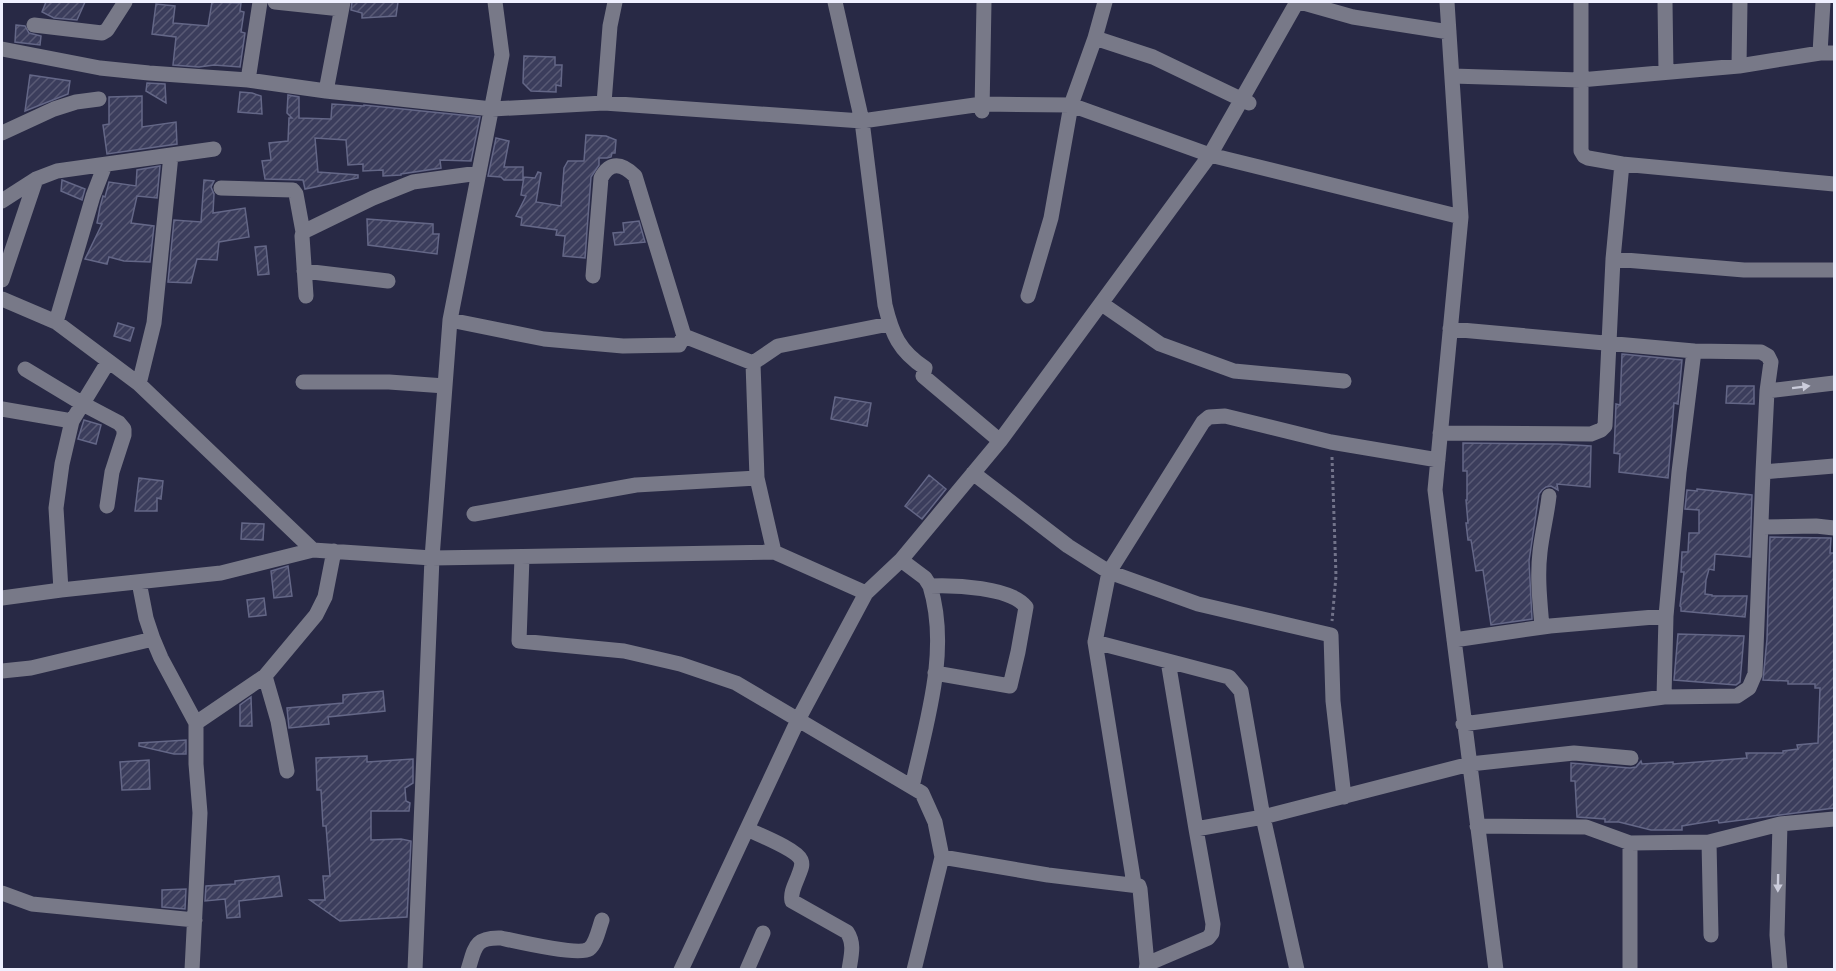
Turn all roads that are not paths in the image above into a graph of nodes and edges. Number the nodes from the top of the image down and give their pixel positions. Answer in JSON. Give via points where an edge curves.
{"nodes":[{"id":1,"x":125,"y":2,"type":"edge"},
{"id":2,"x":260,"y":2,"type":"edge"},
{"id":3,"x":275,"y":2,"type":"edge"},
{"id":4,"x":495,"y":2,"type":"edge"},
{"id":5,"x":615,"y":2,"type":"edge"},
{"id":6,"x":835,"y":2,"type":"edge"},
{"id":7,"x":984,"y":2,"type":"edge"},
{"id":8,"x":1105,"y":2,"type":"edge"},
{"id":9,"x":1298,"y":2,"type":"edge"},
{"id":10,"x":1448,"y":2,"type":"edge"},
{"id":11,"x":1581,"y":2,"type":"edge"},
{"id":12,"x":1665,"y":2,"type":"edge"},
{"id":13,"x":1740,"y":2,"type":"edge"},
{"id":14,"x":1823,"y":2,"type":"edge"},
{"id":15,"x":342,"y":5,"type":"edge"},
{"id":16,"x":34,"y":25,"type":"dead end"},
{"id":17,"x":1449,"y":32,"type":"junction"},
{"id":18,"x":1095,"y":38,"type":"junction"},
{"id":19,"x":2,"y":49,"type":"edge"},
{"id":20,"x":1827,"y":53,"type":"edge"},
{"id":21,"x":1739,"y":66,"type":"junction"},
{"id":22,"x":1666,"y":72,"type":"junction"},
{"id":23,"x":1452,"y":76,"type":"junction"},
{"id":24,"x":248,"y":80,"type":"junction"},
{"id":25,"x":1580,"y":80,"type":"junction"},
{"id":26,"x":326,"y":91,"type":"junction"},
{"id":27,"x":99,"y":99,"type":"dead end"},
{"id":28,"x":1246,"y":101,"type":"junction"},
{"id":29,"x":604,"y":104,"type":"junction"},
{"id":30,"x":1071,"y":105,"type":"junction"},
{"id":31,"x":982,"y":107,"type":"junction"},
{"id":32,"x":492,"y":109,"type":"junction"},
{"id":33,"x":862,"y":121,"type":"junction"},
{"id":34,"x":2,"y":133,"type":"edge"},
{"id":35,"x":214,"y":149,"type":"dead end"},
{"id":36,"x":171,"y":155,"type":"junction"},
{"id":37,"x":1210,"y":155,"type":"junction"},
{"id":38,"x":1622,"y":164,"type":"junction"},
{"id":39,"x":105,"y":165,"type":"junction"},
{"id":40,"x":479,"y":173,"type":"junction"},
{"id":41,"x":36,"y":179,"type":"junction"},
{"id":42,"x":1834,"y":184,"type":"edge"},
{"id":43,"x":221,"y":188,"type":"dead end"},
{"id":44,"x":2,"y":201,"type":"edge"},
{"id":45,"x":1461,"y":217,"type":"junction"},
{"id":46,"x":303,"y":232,"type":"junction"},
{"id":47,"x":1613,"y":259,"type":"junction"},
{"id":48,"x":1834,"y":270,"type":"edge"},
{"id":49,"x":304,"y":271,"type":"junction"},
{"id":50,"x":593,"y":276,"type":"dead end"},
{"id":51,"x":2,"y":280,"type":"edge"},
{"id":52,"x":388,"y":281,"type":"dead end"},
{"id":53,"x":306,"y":296,"type":"dead end"},
{"id":54,"x":1028,"y":296,"type":"dead end"},
{"id":55,"x":2,"y":299,"type":"edge"},
{"id":56,"x":1102,"y":304,"type":"junction"},
{"id":57,"x":450,"y":320,"type":"junction"},
{"id":58,"x":56,"y":322,"type":"junction"},
{"id":59,"x":890,"y":324,"type":"junction"},
{"id":60,"x":1450,"y":329,"type":"junction"},
{"id":61,"x":684,"y":336,"type":"junction"},
{"id":62,"x":1609,"y":343,"type":"junction"},
{"id":63,"x":1694,"y":351,"type":"junction"},
{"id":64,"x":108,"y":362,"type":"junction"},
{"id":65,"x":753,"y":363,"type":"junction"},
{"id":66,"x":25,"y":369,"type":"dead end"},
{"id":67,"x":1344,"y":381,"type":"dead end"},
{"id":68,"x":303,"y":382,"type":"dead end"},
{"id":69,"x":1834,"y":383,"type":"edge"},
{"id":70,"x":139,"y":384,"type":"junction"},
{"id":71,"x":445,"y":386,"type":"junction"},
{"id":72,"x":1767,"y":390,"type":"junction"},
{"id":73,"x":83,"y":404,"type":"junction"},
{"id":74,"x":2,"y":409,"type":"edge"},
{"id":75,"x":72,"y":421,"type":"junction"},
{"id":76,"x":1440,"y":433,"type":"junction"},
{"id":77,"x":1000,"y":441,"type":"junction"},
{"id":78,"x":1438,"y":460,"type":"junction"},
{"id":79,"x":1834,"y":466,"type":"edge"},
{"id":80,"x":1763,"y":472,"type":"junction"},
{"id":81,"x":973,"y":473,"type":"junction"},
{"id":82,"x":757,"y":478,"type":"junction"},
{"id":83,"x":1549,"y":496,"type":"dead end"},
{"id":84,"x":107,"y":506,"type":"dead end"},
{"id":85,"x":474,"y":514,"type":"dead end"},
{"id":86,"x":1762,"y":527,"type":"junction"},
{"id":87,"x":1834,"y":528,"type":"edge"},
{"id":88,"x":313,"y":550,"type":"junction"},
{"id":89,"x":334,"y":551,"type":"junction"},
{"id":90,"x":774,"y":552,"type":"junction"},
{"id":91,"x":522,"y":556,"type":"junction"},
{"id":92,"x":432,"y":558,"type":"junction"},
{"id":93,"x":901,"y":560,"type":"junction"},
{"id":94,"x":1109,"y":572,"type":"junction"},
{"id":95,"x":139,"y":582,"type":"junction"},
{"id":96,"x":930,"y":586,"type":"junction"},
{"id":97,"x":61,"y":590,"type":"junction"},
{"id":98,"x":866,"y":593,"type":"junction"},
{"id":99,"x":2,"y":598,"type":"edge"},
{"id":100,"x":1666,"y":616,"type":"junction"},
{"id":101,"x":1542,"y":627,"type":"junction"},
{"id":102,"x":153,"y":639,"type":"junction"},
{"id":103,"x":1454,"y":640,"type":"junction"},
{"id":104,"x":1095,"y":642,"type":"junction"},
{"id":105,"x":1168,"y":661,"type":"junction"},
{"id":106,"x":2,"y":671,"type":"edge"},
{"id":107,"x":935,"y":673,"type":"junction"},
{"id":108,"x":265,"y":676,"type":"junction"},
{"id":109,"x":1664,"y":697,"type":"junction"},
{"id":110,"x":798,"y":720,"type":"junction"},
{"id":111,"x":196,"y":723,"type":"junction"},
{"id":112,"x":1463,"y":724,"type":"junction"},
{"id":113,"x":1631,"y":758,"type":"dead end"},
{"id":114,"x":1470,"y":764,"type":"junction"},
{"id":115,"x":287,"y":771,"type":"dead end"},
{"id":116,"x":912,"y":787,"type":"junction"},
{"id":117,"x":1344,"y":797,"type":"junction"},
{"id":118,"x":1263,"y":817,"type":"junction"},
{"id":119,"x":1834,"y":819,"type":"edge"},
{"id":120,"x":1780,"y":824,"type":"junction"},
{"id":121,"x":1477,"y":826,"type":"junction"},
{"id":122,"x":747,"y":829,"type":"junction"},
{"id":123,"x":1196,"y":829,"type":"junction"},
{"id":124,"x":1709,"y":842,"type":"junction"},
{"id":125,"x":1630,"y":843,"type":"junction"},
{"id":126,"x":942,"y":857,"type":"junction"},
{"id":127,"x":1134,"y":884,"type":"junction"},
{"id":128,"x":2,"y":893,"type":"edge"},
{"id":129,"x":195,"y":920,"type":"junction"},
{"id":130,"x":602,"y":920,"type":"dead end"},
{"id":131,"x":763,"y":933,"type":"dead end"},
{"id":132,"x":1711,"y":935,"type":"dead end"},
{"id":133,"x":1146,"y":967,"type":"edge"},
{"id":134,"x":192,"y":969,"type":"edge"},
{"id":135,"x":415,"y":969,"type":"edge"},
{"id":136,"x":468,"y":969,"type":"edge"},
{"id":137,"x":681,"y":969,"type":"edge"},
{"id":138,"x":747,"y":969,"type":"edge"},
{"id":139,"x":849,"y":969,"type":"edge"},
{"id":140,"x":914,"y":969,"type":"edge"},
{"id":141,"x":1297,"y":969,"type":"edge"},
{"id":142,"x":1496,"y":969,"type":"edge"},
{"id":143,"x":1630,"y":969,"type":"edge"},
{"id":144,"x":1780,"y":969,"type":"edge"}],
"edges":[{"from":1,"to":16,"type":"street","via":[[108,30],[102,33]]},
{"from":2,"to":24,"type":"street"},
{"from":3,"to":15,"type":"street"},
{"from":4,"to":32,"type":"street","via":[[502,55]]},
{"from":5,"to":29,"type":"street"},
{"from":6,"to":33,"type":"street"},
{"from":7,"to":31,"type":"street"},
{"from":8,"to":18,"type":"street"},
{"from":9,"to":17,"type":"street","via":[[1353,17]]},
{"from":9,"to":28,"type":"street"},
{"from":10,"to":17,"type":"street"},
{"from":11,"to":25,"type":"street"},
{"from":12,"to":22,"type":"street"},
{"from":13,"to":21,"type":"street"},
{"from":14,"to":20,"type":"street"},
{"from":15,"to":26,"type":"street"},
{"from":17,"to":23,"type":"street"},
{"from":18,"to":28,"type":"street","via":[[1153,57]]},
{"from":18,"to":30,"type":"street"},
{"from":19,"to":24,"type":"street","via":[[100,68]]},
{"from":20,"to":21,"type":"street"},
{"from":21,"to":22,"type":"street"},
{"from":22,"to":25,"type":"street"},
{"from":23,"to":25,"type":"street"},
{"from":23,"to":45,"type":"street"},
{"from":24,"to":26,"type":"street"},
{"from":25,"to":38,"type":"street","via":[[1581,151],[1588,158]]},
{"from":26,"to":32,"type":"street"},
{"from":27,"to":34,"type":"street","via":[[54,109]]},
{"from":28,"to":37,"type":"street"},
{"from":29,"to":32,"type":"street"},
{"from":29,"to":33,"type":"street"},
{"from":30,"to":31,"type":"street"},
{"from":30,"to":37,"type":"street"},
{"from":30,"to":54,"type":"street","via":[[1051,218]]},
{"from":31,"to":33,"type":"street"},
{"from":32,"to":40,"type":"street"},
{"from":33,"to":59,"type":"street"},
{"from":35,"to":36,"type":"street"},
{"from":36,"to":39,"type":"street"},
{"from":36,"to":70,"type":"street","via":[[154,323]]},
{"from":37,"to":45,"type":"street"},
{"from":37,"to":56,"type":"street"},
{"from":38,"to":42,"type":"street"},
{"from":38,"to":47,"type":"street"},
{"from":39,"to":41,"type":"street","via":[[57,171]]},
{"from":39,"to":58,"type":"street"},
{"from":40,"to":46,"type":"street","via":[[413,182]]},
{"from":40,"to":57,"type":"street"},
{"from":41,"to":44,"type":"street"},
{"from":41,"to":51,"type":"street"},
{"from":43,"to":46,"type":"street","via":[[292,190]]},
{"from":45,"to":60,"type":"street"},
{"from":46,"to":49,"type":"street"},
{"from":47,"to":48,"type":"street","via":[[1744,270]]},
{"from":47,"to":62,"type":"street"},
{"from":49,"to":52,"type":"street"},
{"from":49,"to":53,"type":"street"},
{"from":50,"to":61,"type":"street","via":[[601,178],[613,166],[627,168],[635,176]]},
{"from":55,"to":58,"type":"street"},
{"from":56,"to":67,"type":"street","via":[[1160,344],[1234,371]]},
{"from":56,"to":77,"type":"street"},
{"from":57,"to":61,"type":"street","via":[[544,339],[623,346],[680,345]]},
{"from":57,"to":71,"type":"street"},
{"from":58,"to":64,"type":"street"},
{"from":59,"to":65,"type":"street","via":[[778,346]]},
{"from":59,"to":77,"type":"street","via":[[895,339],[926,368],[922,376]]},
{"from":60,"to":62,"type":"street"},
{"from":60,"to":76,"type":"street"},
{"from":61,"to":65,"type":"street"},
{"from":62,"to":63,"type":"street"},
{"from":62,"to":76,"type":"street","via":[[1605,426],[1601,430],[1591,434]]},
{"from":63,"to":72,"type":"street","via":[[1761,352],[1771,362]]},
{"from":63,"to":100,"type":"street"},
{"from":64,"to":70,"type":"street"},
{"from":64,"to":73,"type":"street"},
{"from":65,"to":82,"type":"street"},
{"from":66,"to":73,"type":"street"},
{"from":68,"to":71,"type":"street"},
{"from":72,"to":69,"type":"street","one_way":true},
{"from":70,"to":88,"type":"street"},
{"from":71,"to":92,"type":"street"},
{"from":72,"to":80,"type":"street"},
{"from":73,"to":75,"type":"street"},
{"from":73,"to":84,"type":"street","via":[[124,429]]},
{"from":74,"to":75,"type":"street"},
{"from":75,"to":97,"type":"street","via":[[56,508]]},
{"from":76,"to":78,"type":"street"},
{"from":77,"to":81,"type":"street"},
{"from":78,"to":94,"type":"street","via":[[1331,442],[1225,416],[1209,417]]},
{"from":78,"to":103,"type":"street","via":[[1435,490]]},
{"from":79,"to":80,"type":"street"},
{"from":80,"to":86,"type":"street"},
{"from":81,"to":93,"type":"street"},
{"from":81,"to":94,"type":"street","via":[[1068,546]]},
{"from":82,"to":85,"type":"street","via":[[636,485]]},
{"from":82,"to":90,"type":"street"},
{"from":83,"to":101,"type":"street","via":[[1539,565]]},
{"from":86,"to":87,"type":"street"},
{"from":86,"to":109,"type":"street","via":[[1755,674],[1749,688],[1737,696]]},
{"from":88,"to":89,"type":"street"},
{"from":88,"to":95,"type":"street","via":[[221,573]]},
{"from":89,"to":92,"type":"street"},
{"from":89,"to":108,"type":"street","via":[[325,597],[316,615]]},
{"from":90,"to":91,"type":"street"},
{"from":90,"to":98,"type":"street"},
{"from":91,"to":92,"type":"street"},
{"from":91,"to":110,"type":"street","via":[[519,641],[624,651],[680,664],[736,683]]},
{"from":92,"to":135,"type":"street"},
{"from":93,"to":96,"type":"street"},
{"from":93,"to":98,"type":"street"},
{"from":94,"to":104,"type":"street"},
{"from":94,"to":117,"type":"street","via":[[1198,604],[1330,635]]},
{"from":95,"to":97,"type":"street"},
{"from":95,"to":102,"type":"street"},
{"from":96,"to":107,"type":"street","via":[[939,642]]},
{"from":96,"to":107,"type":"street","via":[[984,589],[1021,600],[1026,607],[1010,686]]},
{"from":97,"to":99,"type":"street"},
{"from":98,"to":110,"type":"street"},
{"from":100,"to":101,"type":"street"},
{"from":100,"to":109,"type":"street"},
{"from":101,"to":103,"type":"street"},
{"from":102,"to":106,"type":"street","via":[[31,668]]},
{"from":102,"to":111,"type":"street"},
{"from":103,"to":112,"type":"street"},
{"from":104,"to":105,"type":"street"},
{"from":104,"to":127,"type":"street"},
{"from":105,"to":118,"type":"street","via":[[1229,677],[1241,691]]},
{"from":105,"to":123,"type":"street"},
{"from":107,"to":116,"type":"street"},
{"from":108,"to":111,"type":"street"},
{"from":108,"to":115,"type":"street"},
{"from":109,"to":112,"type":"street"},
{"from":110,"to":116,"type":"street"},
{"from":110,"to":122,"type":"street"},
{"from":111,"to":129,"type":"street","via":[[200,813]]},
{"from":112,"to":114,"type":"street"},
{"from":113,"to":114,"type":"street","via":[[1574,753]]},
{"from":114,"to":117,"type":"street"},
{"from":114,"to":121,"type":"street"},
{"from":116,"to":126,"type":"street","via":[[922,794],[932,811]]},
{"from":117,"to":118,"type":"street"},
{"from":118,"to":123,"type":"street"},
{"from":118,"to":141,"type":"street"},
{"from":119,"to":120,"type":"street"},
{"from":120,"to":124,"type":"street"},
{"from":120,"to":144,"type":"street","one_way":true},
{"from":121,"to":125,"type":"street","via":[[1586,827]]},
{"from":121,"to":142,"type":"street"},
{"from":122,"to":137,"type":"street"},
{"from":122,"to":139,"type":"street","via":[[800,858],[792,901],[847,932],[852,948]]},
{"from":123,"to":133,"type":"street","via":[[1212,933]]},
{"from":124,"to":125,"type":"street"},
{"from":124,"to":132,"type":"street"},
{"from":125,"to":143,"type":"street"},
{"from":126,"to":127,"type":"street","via":[[1048,875]]},
{"from":126,"to":140,"type":"street"},
{"from":127,"to":133,"type":"street","via":[[1140,889]]},
{"from":128,"to":129,"type":"street","via":[[33,904]]},
{"from":129,"to":134,"type":"street"},
{"from":130,"to":136,"type":"street","via":[[586,951],[490,938],[479,942]]},
{"from":131,"to":138,"type":"street"}]}
